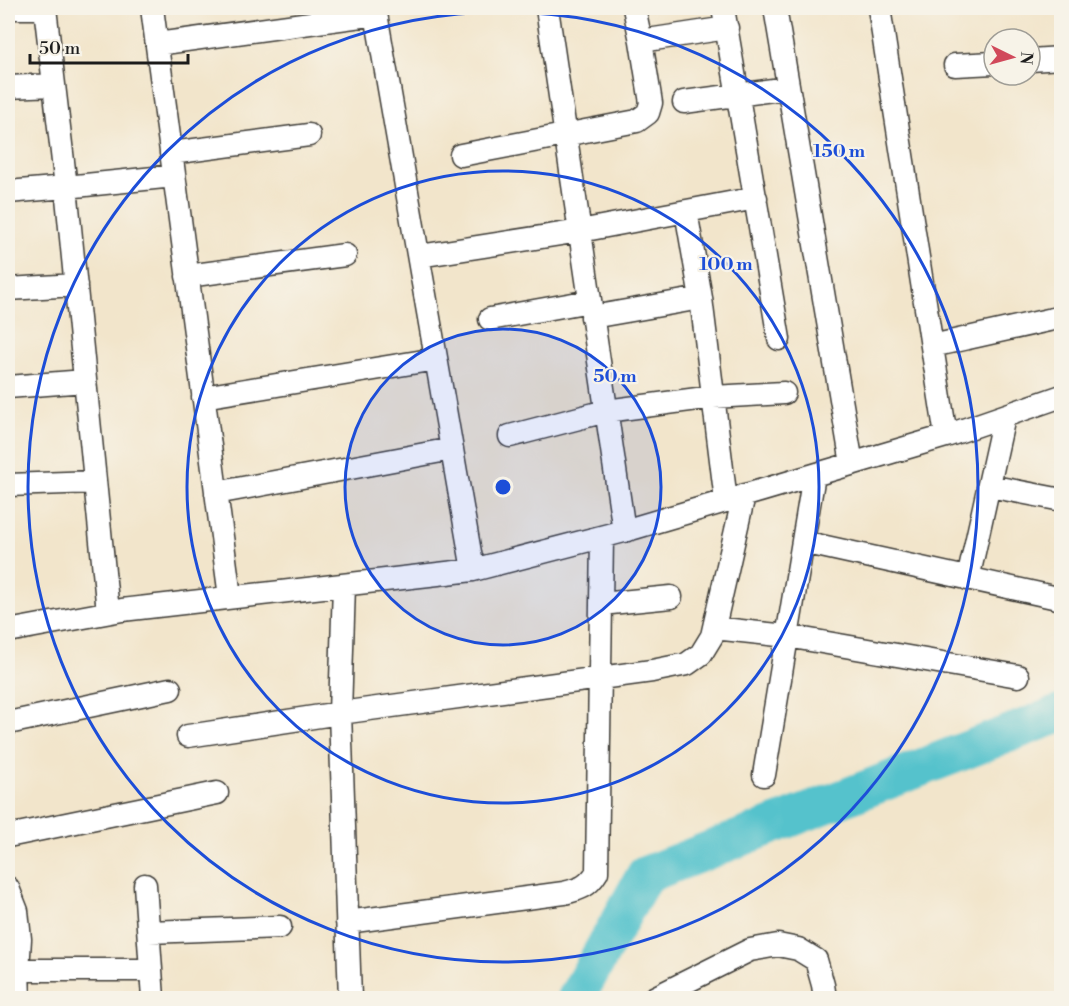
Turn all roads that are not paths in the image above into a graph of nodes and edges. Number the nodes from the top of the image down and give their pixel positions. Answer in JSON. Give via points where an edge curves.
{"nodes":[{"id":1,"x":8,"y":8,"type":"edge"},
{"id":2,"x":45,"y":8,"type":"edge"},
{"id":3,"x":152,"y":8,"type":"edge"},
{"id":4,"x":547,"y":8,"type":"edge"},
{"id":5,"x":634,"y":8,"type":"edge"},
{"id":6,"x":775,"y":8,"type":"edge"},
{"id":7,"x":879,"y":8,"type":"edge"},
{"id":8,"x":376,"y":11,"type":"edge"},
{"id":9,"x":725,"y":18,"type":"edge"},
{"id":10,"x":641,"y":41,"type":"junction"},
{"id":11,"x":157,"y":44,"type":"junction"},
{"id":12,"x":1062,"y":58,"type":"edge"},
{"id":13,"x":1042,"y":59,"type":"edge"},
{"id":14,"x":982,"y":64,"type":"edge"},
{"id":15,"x":955,"y":65,"type":"dead end"},
{"id":16,"x":54,"y":86,"type":"junction"},
{"id":17,"x":8,"y":87,"type":"edge"},
{"id":18,"x":788,"y":88,"type":"junction"},
{"id":19,"x":739,"y":95,"type":"junction"},
{"id":20,"x":684,"y":102,"type":"dead end"},
{"id":21,"x":309,"y":135,"type":"dead end"},
{"id":22,"x":566,"y":136,"type":"junction"},
{"id":23,"x":461,"y":155,"type":"dead end"},
{"id":24,"x":173,"y":165,"type":"junction"},
{"id":25,"x":66,"y":187,"type":"junction"},
{"id":26,"x":8,"y":192,"type":"edge"},
{"id":27,"x":756,"y":198,"type":"junction"},
{"id":28,"x":686,"y":211,"type":"junction"},
{"id":29,"x":580,"y":231,"type":"junction"},
{"id":30,"x":345,"y":255,"type":"dead end"},
{"id":31,"x":418,"y":256,"type":"junction"},
{"id":32,"x":188,"y":276,"type":"junction"},
{"id":33,"x":76,"y":285,"type":"junction"},
{"id":34,"x":8,"y":289,"type":"edge"},
{"id":35,"x":701,"y":298,"type":"junction"},
{"id":36,"x":591,"y":309,"type":"junction"},
{"id":37,"x":1062,"y":317,"type":"edge"},
{"id":38,"x":490,"y":319,"type":"dead end"},
{"id":39,"x":779,"y":339,"type":"dead end"},
{"id":40,"x":932,"y":346,"type":"junction"},
{"id":41,"x":436,"y":359,"type":"junction"},
{"id":42,"x":85,"y":381,"type":"junction"},
{"id":43,"x":8,"y":387,"type":"edge"},
{"id":44,"x":784,"y":393,"type":"dead end"},
{"id":45,"x":1062,"y":396,"type":"edge"},
{"id":46,"x":203,"y":397,"type":"junction"},
{"id":47,"x":713,"y":397,"type":"junction"},
{"id":48,"x":606,"y":411,"type":"junction"},
{"id":49,"x":1004,"y":417,"type":"junction"},
{"id":50,"x":510,"y":436,"type":"dead end"},
{"id":51,"x":946,"y":436,"type":"junction"},
{"id":52,"x":452,"y":449,"type":"junction"},
{"id":53,"x":852,"y":464,"type":"junction"},
{"id":54,"x":814,"y":475,"type":"junction"},
{"id":55,"x":95,"y":483,"type":"junction"},
{"id":56,"x":8,"y":485,"type":"edge"},
{"id":57,"x":989,"y":486,"type":"junction"},
{"id":58,"x":216,"y":493,"type":"junction"},
{"id":59,"x":735,"y":498,"type":"junction"},
{"id":60,"x":1062,"y":500,"type":"edge"},
{"id":61,"x":613,"y":534,"type":"junction"},
{"id":62,"x":803,"y":542,"type":"junction"},
{"id":63,"x":473,"y":570,"type":"junction"},
{"id":64,"x":969,"y":579,"type":"junction"},
{"id":65,"x":344,"y":585,"type":"junction"},
{"id":66,"x":230,"y":597,"type":"junction"},
{"id":67,"x":671,"y":597,"type":"dead end"},
{"id":68,"x":1062,"y":599,"type":"edge"},
{"id":69,"x":601,"y":604,"type":"junction"},
{"id":70,"x":108,"y":612,"type":"junction"},
{"id":71,"x":714,"y":628,"type":"junction"},
{"id":72,"x":8,"y":631,"type":"edge"},
{"id":73,"x":787,"y":636,"type":"junction"},
{"id":74,"x":1018,"y":676,"type":"dead end"},
{"id":75,"x":599,"y":678,"type":"junction"},
{"id":76,"x":170,"y":689,"type":"dead end"},
{"id":77,"x":339,"y":713,"type":"junction"},
{"id":78,"x":8,"y":723,"type":"edge"},
{"id":79,"x":188,"y":736,"type":"dead end"},
{"id":80,"x":764,"y":775,"type":"dead end"},
{"id":81,"x":217,"y":793,"type":"dead end"},
{"id":82,"x":8,"y":836,"type":"edge"},
{"id":83,"x":146,"y":885,"type":"dead end"},
{"id":84,"x":8,"y":888,"type":"edge"},
{"id":85,"x":347,"y":922,"type":"junction"},
{"id":86,"x":280,"y":927,"type":"dead end"},
{"id":87,"x":149,"y":932,"type":"junction"},
{"id":88,"x":18,"y":970,"type":"junction"},
{"id":89,"x":151,"y":970,"type":"junction"},
{"id":90,"x":19,"y":999,"type":"edge"},
{"id":91,"x":153,"y":999,"type":"edge"},
{"id":92,"x":350,"y":999,"type":"edge"},
{"id":93,"x":654,"y":999,"type":"edge"},
{"id":94,"x":825,"y":999,"type":"edge"}],
"edges":[{"from":1,"to":2,"type":"street"},
{"from":2,"to":16,"type":"street"},
{"from":3,"to":11,"type":"street"},
{"from":4,"to":22,"type":"street"},
{"from":5,"to":10,"type":"street"},
{"from":6,"to":18,"type":"street"},
{"from":7,"to":40,"type":"street"},
{"from":8,"to":11,"type":"street"},
{"from":8,"to":31,"type":"street"},
{"from":9,"to":10,"type":"street"},
{"from":9,"to":19,"type":"street"},
{"from":10,"to":22,"type":"street","via":[[651,103],[648,113],[637,121]]},
{"from":11,"to":24,"type":"street"},
{"from":12,"to":13,"type":"street"},
{"from":14,"to":15,"type":"street"},
{"from":16,"to":17,"type":"street"},
{"from":16,"to":25,"type":"street"},
{"from":18,"to":19,"type":"street"},
{"from":18,"to":53,"type":"street"},
{"from":19,"to":20,"type":"street"},
{"from":19,"to":27,"type":"street"},
{"from":21,"to":24,"type":"street"},
{"from":22,"to":23,"type":"street"},
{"from":22,"to":29,"type":"street"},
{"from":24,"to":25,"type":"street"},
{"from":24,"to":32,"type":"street"},
{"from":25,"to":26,"type":"street"},
{"from":25,"to":33,"type":"street"},
{"from":27,"to":28,"type":"street"},
{"from":27,"to":39,"type":"street"},
{"from":28,"to":29,"type":"street"},
{"from":28,"to":35,"type":"street"},
{"from":29,"to":31,"type":"street"},
{"from":29,"to":36,"type":"street"},
{"from":30,"to":32,"type":"street"},
{"from":31,"to":41,"type":"street"},
{"from":32,"to":46,"type":"street"},
{"from":33,"to":34,"type":"street"},
{"from":33,"to":42,"type":"street"},
{"from":35,"to":36,"type":"street"},
{"from":35,"to":47,"type":"street"},
{"from":36,"to":38,"type":"street"},
{"from":36,"to":48,"type":"street"},
{"from":37,"to":40,"type":"street"},
{"from":40,"to":51,"type":"street"},
{"from":41,"to":46,"type":"street"},
{"from":41,"to":52,"type":"street"},
{"from":42,"to":43,"type":"street"},
{"from":42,"to":55,"type":"street"},
{"from":44,"to":47,"type":"street"},
{"from":45,"to":49,"type":"street"},
{"from":46,"to":58,"type":"street"},
{"from":47,"to":48,"type":"street"},
{"from":47,"to":59,"type":"street"},
{"from":48,"to":50,"type":"street"},
{"from":48,"to":61,"type":"street"},
{"from":49,"to":51,"type":"street"},
{"from":49,"to":57,"type":"street"},
{"from":51,"to":53,"type":"street"},
{"from":52,"to":58,"type":"street"},
{"from":52,"to":63,"type":"street"},
{"from":53,"to":54,"type":"street"},
{"from":54,"to":59,"type":"street"},
{"from":54,"to":62,"type":"street"},
{"from":55,"to":56,"type":"street"},
{"from":55,"to":70,"type":"street"},
{"from":57,"to":60,"type":"street"},
{"from":57,"to":64,"type":"street"},
{"from":58,"to":66,"type":"street"},
{"from":59,"to":61,"type":"street"},
{"from":59,"to":71,"type":"street"},
{"from":61,"to":63,"type":"street"},
{"from":61,"to":69,"type":"street"},
{"from":62,"to":64,"type":"street"},
{"from":62,"to":73,"type":"street"},
{"from":63,"to":65,"type":"street"},
{"from":64,"to":68,"type":"street"},
{"from":65,"to":66,"type":"street"},
{"from":65,"to":77,"type":"street"},
{"from":66,"to":70,"type":"street"},
{"from":67,"to":69,"type":"street"},
{"from":69,"to":75,"type":"street"},
{"from":70,"to":72,"type":"street"},
{"from":71,"to":73,"type":"street"},
{"from":71,"to":75,"type":"street","via":[[701,654],[687,664]]},
{"from":73,"to":74,"type":"street"},
{"from":73,"to":80,"type":"street"},
{"from":75,"to":77,"type":"street"},
{"from":75,"to":85,"type":"street","via":[[597,872],[590,883],[564,893]]},
{"from":76,"to":78,"type":"street"},
{"from":77,"to":79,"type":"street"},
{"from":77,"to":85,"type":"street"},
{"from":81,"to":82,"type":"street"},
{"from":83,"to":87,"type":"street"},
{"from":84,"to":88,"type":"street","via":[[17,911]]},
{"from":85,"to":92,"type":"street"},
{"from":86,"to":87,"type":"street"},
{"from":87,"to":89,"type":"street"},
{"from":88,"to":89,"type":"street"},
{"from":88,"to":90,"type":"street"},
{"from":89,"to":91,"type":"street"},
{"from":93,"to":94,"type":"street","via":[[750,950],[778,945],[798,949],[816,960]]}]}
